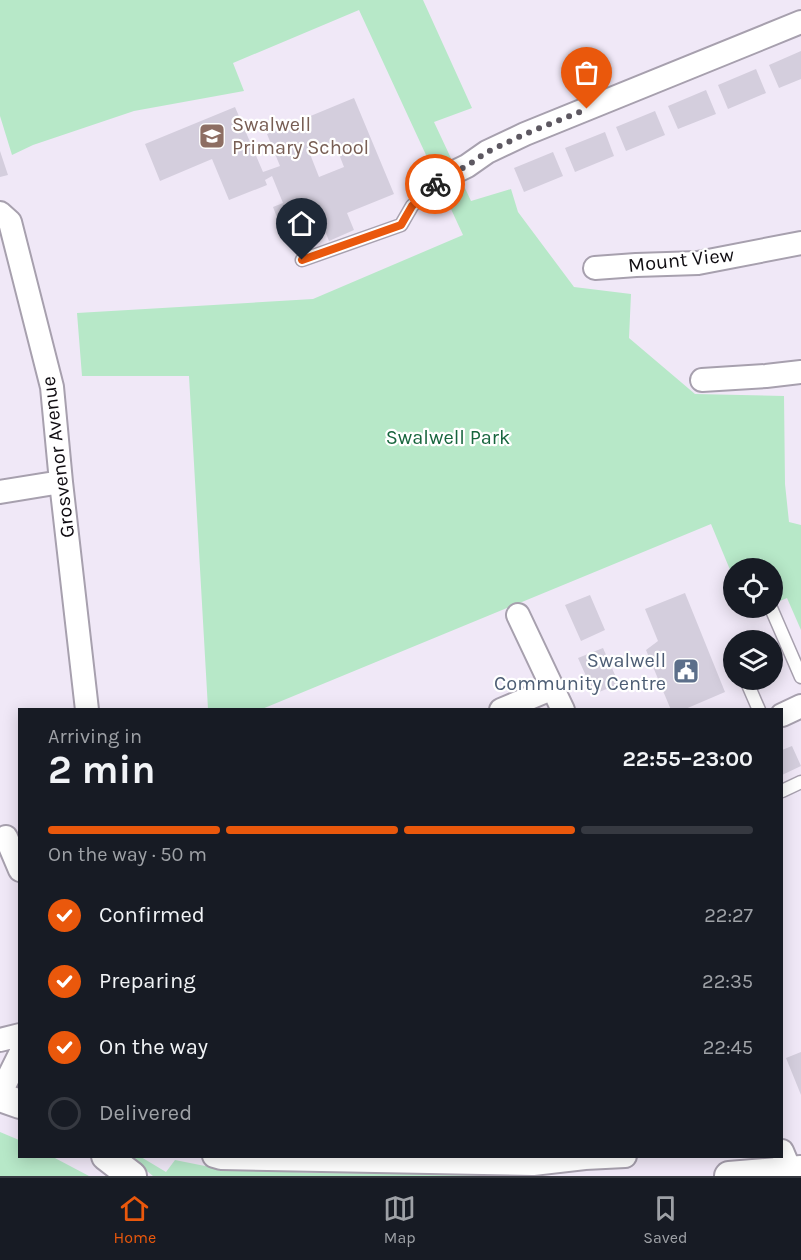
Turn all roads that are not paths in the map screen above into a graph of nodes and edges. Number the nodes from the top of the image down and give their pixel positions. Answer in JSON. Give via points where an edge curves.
{"nodes":[{"id":1,"x":801,"y":22,"type":"edge"},
{"id":2,"x":438,"y":180,"type":"joint"},
{"id":3,"x":0,"y":213,"type":"edge"},
{"id":4,"x":801,"y":243,"type":"edge"},
{"id":5,"x":302,"y":260,"type":"dead end"},
{"id":6,"x":595,"y":268,"type":"dead end"},
{"id":7,"x":801,"y":372,"type":"edge"},
{"id":8,"x":702,"y":380,"type":"dead end"},
{"id":9,"x":61,"y":482,"type":"junction"},
{"id":10,"x":0,"y":492,"type":"edge"},
{"id":11,"x":518,"y":615,"type":"dead end"},
{"id":12,"x":775,"y":618,"type":"edge"},
{"id":13,"x":801,"y":677,"type":"edge"},
{"id":14,"x":553,"y":688,"type":"junction"},
{"id":15,"x":750,"y":690,"type":"edge"},
{"id":16,"x":801,"y":706,"type":"edge"},
{"id":17,"x":87,"y":708,"type":"edge"},
{"id":18,"x":506,"y":708,"type":"edge"},
{"id":19,"x":562,"y":708,"type":"edge"},
{"id":20,"x":758,"y":708,"type":"edge"},
{"id":21,"x":783,"y":715,"type":"edge"},
{"id":22,"x":801,"y":782,"type":"edge"},
{"id":23,"x":783,"y":791,"type":"edge"},
{"id":24,"x":8,"y":835,"type":"edge"},
{"id":25,"x":18,"y":864,"type":"edge"},
{"id":26,"x":18,"y":1036,"type":"edge"},
{"id":27,"x":0,"y":1040,"type":"edge"},
{"id":28,"x":18,"y":1058,"type":"edge"},
{"id":29,"x":0,"y":1096,"type":"edge"},
{"id":30,"x":18,"y":1103,"type":"edge"},
{"id":31,"x":109,"y":1158,"type":"edge"},
{"id":32,"x":221,"y":1158,"type":"edge"},
{"id":33,"x":299,"y":1158,"type":"edge"},
{"id":34,"x":585,"y":1158,"type":"edge"},
{"id":35,"x":791,"y":1163,"type":"edge"},
{"id":36,"x":532,"y":1165,"type":"edge"},
{"id":37,"x":132,"y":1176,"type":"edge"},
{"id":38,"x":729,"y":1176,"type":"edge"}],
"edges":[{"from":1,"to":2,"type":"street","via":[[525,134]]},
{"from":2,"to":5,"type":"lane","via":[[412,206],[401,225]]},
{"from":3,"to":9,"type":"street","name":"Grosvenor Avenue","via":[[10,222],[52,387]]},
{"from":4,"to":6,"type":"street","name":"Mount View","via":[[698,263]]},
{"from":7,"to":8,"type":"street"},
{"from":9,"to":10,"type":"street"},
{"from":9,"to":17,"type":"street","name":"Grosvenor Avenue"},
{"from":11,"to":14,"type":"street"},
{"from":12,"to":13,"type":"lane"},
{"from":14,"to":18,"type":"street"},
{"from":14,"to":19,"type":"street"},
{"from":15,"to":20,"type":"lane"},
{"from":16,"to":21,"type":"street"},
{"from":22,"to":23,"type":"lane"},
{"from":24,"to":25,"type":"street"},
{"from":26,"to":27,"type":"street"},
{"from":28,"to":29,"type":"street"},
{"from":29,"to":30,"type":"street"},
{"from":31,"to":37,"type":"street"},
{"from":32,"to":33,"type":"street"},
{"from":33,"to":36,"type":"street"},
{"from":34,"to":36,"type":"street"},
{"from":35,"to":38,"type":"street"}]}
